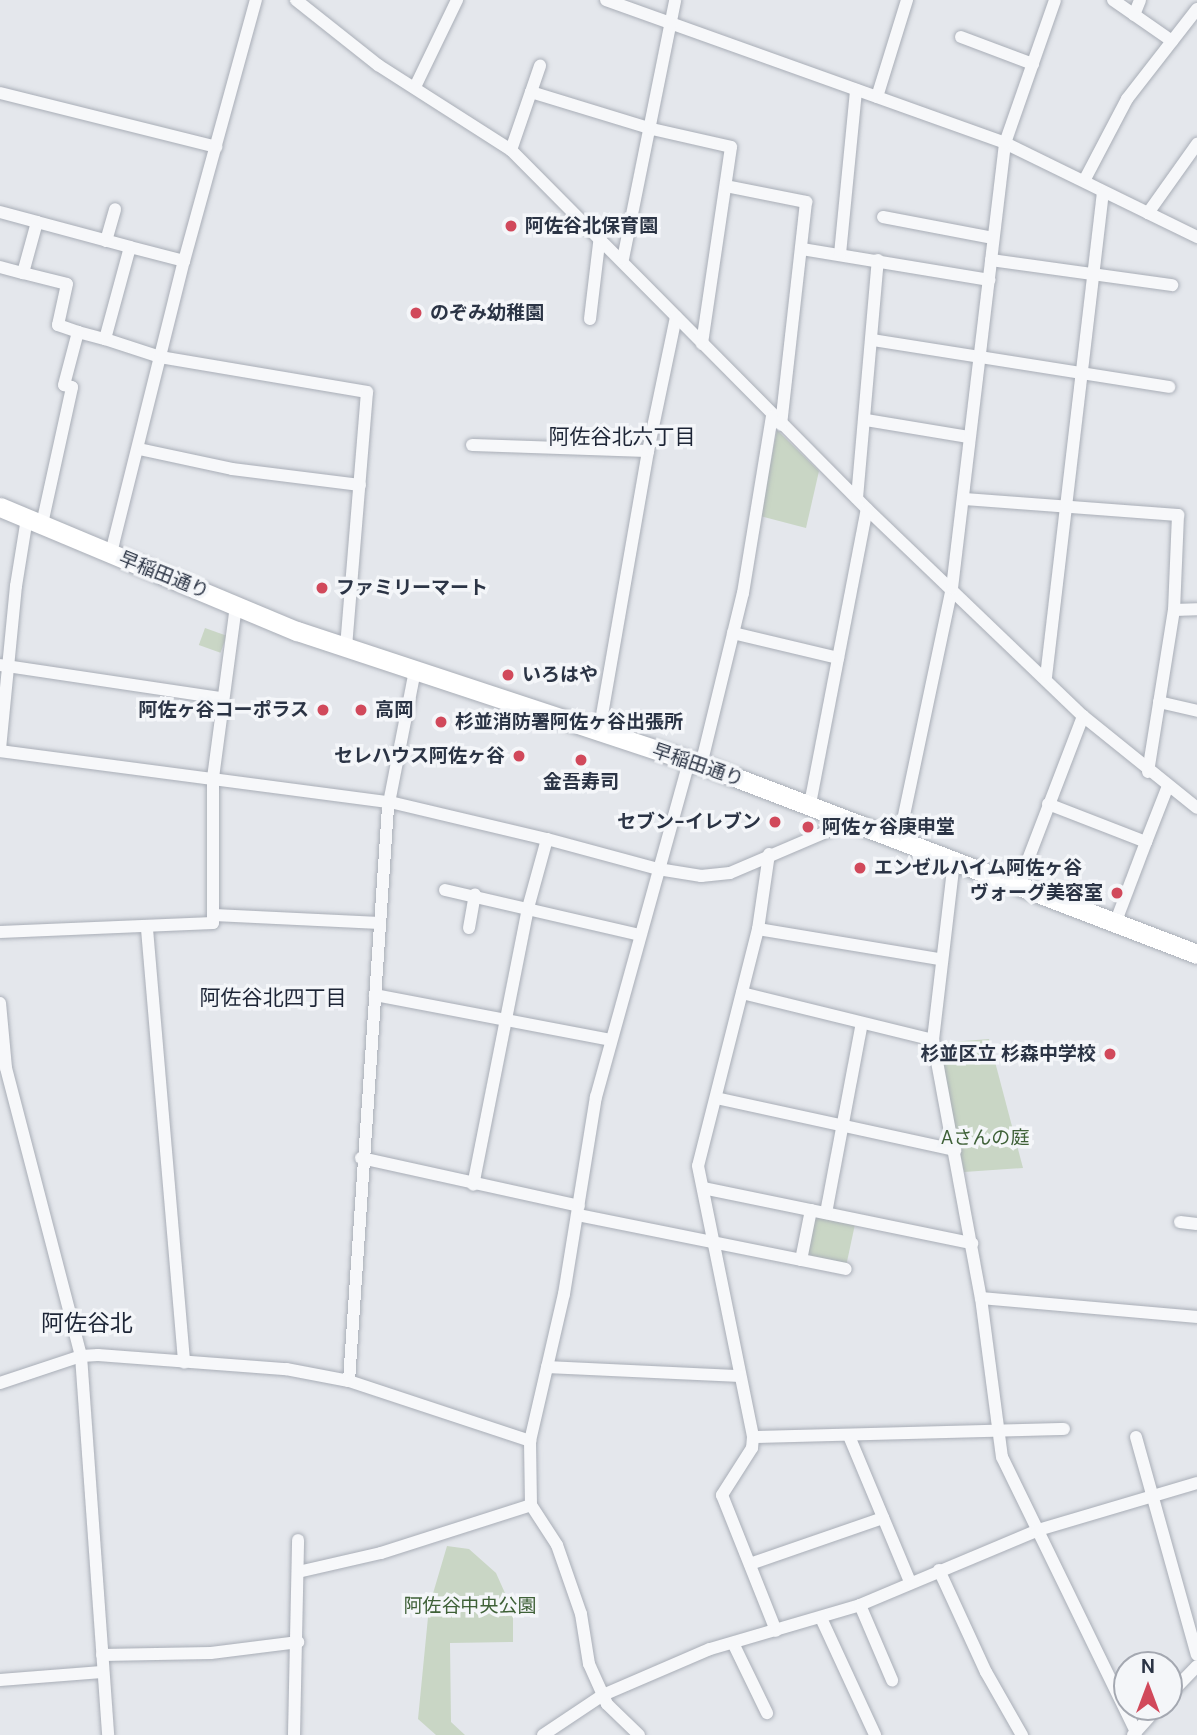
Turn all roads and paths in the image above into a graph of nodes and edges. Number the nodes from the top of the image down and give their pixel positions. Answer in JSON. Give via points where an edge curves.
{"nodes":[{"id":1,"x":256,"y":0,"type":"edge"},
{"id":2,"x":296,"y":0,"type":"edge"},
{"id":3,"x":457,"y":0,"type":"edge"},
{"id":4,"x":606,"y":0,"type":"edge"},
{"id":5,"x":675,"y":0,"type":"edge"},
{"id":6,"x":907,"y":0,"type":"edge"},
{"id":7,"x":1055,"y":0,"type":"edge"},
{"id":8,"x":1113,"y":0,"type":"edge"},
{"id":9,"x":1140,"y":0,"type":"edge"},
{"id":10,"x":1134,"y":15,"type":"junction"},
{"id":11,"x":1195,"y":17,"type":"edge"},
{"id":12,"x":668,"y":22,"type":"junction"},
{"id":13,"x":961,"y":37,"type":"dead end"},
{"id":14,"x":1172,"y":41,"type":"junction"},
{"id":15,"x":1032,"y":64,"type":"junction"},
{"id":16,"x":540,"y":66,"type":"dead end"},
{"id":17,"x":415,"y":87,"type":"junction"},
{"id":18,"x":856,"y":90,"type":"junction"},
{"id":19,"x":531,"y":92,"type":"junction"},
{"id":20,"x":0,"y":93,"type":"edge"},
{"id":21,"x":877,"y":97,"type":"junction"},
{"id":22,"x":652,"y":129,"type":"junction"},
{"id":23,"x":1005,"y":143,"type":"junction"},
{"id":24,"x":1196,"y":146,"type":"edge"},
{"id":25,"x":216,"y":147,"type":"junction"},
{"id":26,"x":511,"y":150,"type":"junction"},
{"id":27,"x":1084,"y":181,"type":"junction"},
{"id":28,"x":726,"y":186,"type":"junction"},
{"id":29,"x":1104,"y":192,"type":"junction"},
{"id":30,"x":114,"y":209,"type":"dead end"},
{"id":31,"x":0,"y":212,"type":"edge"},
{"id":32,"x":1149,"y":213,"type":"junction"},
{"id":33,"x":883,"y":217,"type":"dead end"},
{"id":34,"x":37,"y":222,"type":"junction"},
{"id":35,"x":600,"y":235,"type":"junction"},
{"id":36,"x":1197,"y":237,"type":"edge"},
{"id":37,"x":993,"y":238,"type":"junction"},
{"id":38,"x":106,"y":241,"type":"junction"},
{"id":39,"x":130,"y":247,"type":"junction"},
{"id":40,"x":802,"y":249,"type":"junction"},
{"id":41,"x":840,"y":254,"type":"junction"},
{"id":42,"x":623,"y":259,"type":"junction"},
{"id":43,"x":878,"y":260,"type":"junction"},
{"id":44,"x":991,"y":260,"type":"junction"},
{"id":45,"x":184,"y":261,"type":"junction"},
{"id":46,"x":0,"y":267,"type":"edge"},
{"id":47,"x":23,"y":273,"type":"junction"},
{"id":48,"x":1093,"y":274,"type":"junction"},
{"id":49,"x":989,"y":280,"type":"junction"},
{"id":50,"x":1172,"y":285,"type":"dead end"},
{"id":51,"x":676,"y":317,"type":"junction"},
{"id":52,"x":590,"y":319,"type":"dead end"},
{"id":53,"x":78,"y":332,"type":"junction"},
{"id":54,"x":105,"y":339,"type":"junction"},
{"id":55,"x":873,"y":340,"type":"junction"},
{"id":56,"x":702,"y":344,"type":"junction"},
{"id":57,"x":160,"y":357,"type":"junction"},
{"id":58,"x":980,"y":357,"type":"junction"},
{"id":59,"x":1081,"y":373,"type":"junction"},
{"id":60,"x":1169,"y":387,"type":"dead end"},
{"id":61,"x":866,"y":420,"type":"junction"},
{"id":62,"x":776,"y":421,"type":"junction"},
{"id":63,"x":969,"y":437,"type":"junction"},
{"id":64,"x":472,"y":445,"type":"dead end"},
{"id":65,"x":139,"y":449,"type":"junction"},
{"id":66,"x":648,"y":451,"type":"junction"},
{"id":67,"x":360,"y":485,"type":"junction"},
{"id":68,"x":857,"y":498,"type":"junction"},
{"id":69,"x":964,"y":499,"type":"junction"},
{"id":70,"x":0,"y":507,"type":"edge"},
{"id":71,"x":1065,"y":507,"type":"junction"},
{"id":72,"x":867,"y":509,"type":"junction"},
{"id":73,"x":34,"y":521,"type":"junction"},
{"id":74,"x":111,"y":553,"type":"junction"},
{"id":75,"x":952,"y":588,"type":"junction"},
{"id":76,"x":236,"y":605,"type":"junction"},
{"id":77,"x":1197,"y":609,"type":"edge"},
{"id":78,"x":1174,"y":610,"type":"junction"},
{"id":79,"x":733,"y":633,"type":"junction"},
{"id":80,"x":346,"y":648,"type":"junction"},
{"id":81,"x":838,"y":658,"type":"junction"},
{"id":82,"x":4,"y":665,"type":"edge"},
{"id":83,"x":415,"y":671,"type":"junction"},
{"id":84,"x":1046,"y":677,"type":"junction"},
{"id":85,"x":221,"y":698,"type":"junction"},
{"id":86,"x":1158,"y":702,"type":"junction"},
{"id":87,"x":1197,"y":711,"type":"edge"},
{"id":88,"x":1083,"y":716,"type":"junction"},
{"id":89,"x":599,"y":732,"type":"junction"},
{"id":90,"x":0,"y":750,"type":"edge"},
{"id":91,"x":695,"y":763,"type":"junction"},
{"id":92,"x":1149,"y":772,"type":"junction"},
{"id":93,"x":213,"y":778,"type":"junction"},
{"id":94,"x":1168,"y":786,"type":"junction"},
{"id":95,"x":390,"y":802,"type":"junction"},
{"id":96,"x":810,"y":804,"type":"junction"},
{"id":97,"x":1048,"y":804,"type":"junction"},
{"id":98,"x":1197,"y":808,"type":"edge"},
{"id":99,"x":852,"y":821,"type":"junction"},
{"id":100,"x":547,"y":838,"type":"junction"},
{"id":101,"x":899,"y":839,"type":"junction"},
{"id":102,"x":1146,"y":842,"type":"junction"},
{"id":103,"x":769,"y":854,"type":"junction"},
{"id":104,"x":954,"y":861,"type":"junction"},
{"id":105,"x":658,"y":869,"type":"junction"},
{"id":106,"x":1019,"y":883,"type":"junction"},
{"id":107,"x":445,"y":890,"type":"dead end"},
{"id":108,"x":475,"y":895,"type":"junction"},
{"id":109,"x":528,"y":908,"type":"junction"},
{"id":110,"x":214,"y":915,"type":"junction"},
{"id":111,"x":1116,"y":921,"type":"junction"},
{"id":112,"x":380,"y":923,"type":"junction"},
{"id":113,"x":469,"y":928,"type":"dead end"},
{"id":114,"x":147,"y":929,"type":"junction"},
{"id":115,"x":758,"y":929,"type":"junction"},
{"id":116,"x":0,"y":932,"type":"edge"},
{"id":117,"x":640,"y":935,"type":"junction"},
{"id":118,"x":1197,"y":954,"type":"edge"},
{"id":119,"x":940,"y":959,"type":"junction"},
{"id":120,"x":742,"y":993,"type":"junction"},
{"id":121,"x":375,"y":995,"type":"junction"},
{"id":122,"x":0,"y":1003,"type":"edge"},
{"id":123,"x":505,"y":1019,"type":"junction"},
{"id":124,"x":862,"y":1023,"type":"junction"},
{"id":125,"x":610,"y":1040,"type":"junction"},
{"id":126,"x":933,"y":1040,"type":"junction"},
{"id":127,"x":716,"y":1098,"type":"junction"},
{"id":128,"x":843,"y":1124,"type":"junction"},
{"id":129,"x":955,"y":1150,"type":"junction"},
{"id":130,"x":361,"y":1158,"type":"junction"},
{"id":131,"x":473,"y":1185,"type":"junction"},
{"id":132,"x":703,"y":1188,"type":"junction"},
{"id":133,"x":578,"y":1210,"type":"junction"},
{"id":134,"x":811,"y":1210,"type":"junction"},
{"id":135,"x":826,"y":1213,"type":"junction"},
{"id":136,"x":1180,"y":1222,"type":"dead end"},
{"id":137,"x":1197,"y":1224,"type":"edge"},
{"id":138,"x":714,"y":1242,"type":"junction"},
{"id":139,"x":972,"y":1243,"type":"junction"},
{"id":140,"x":801,"y":1260,"type":"junction"},
{"id":141,"x":846,"y":1269,"type":"dead end"},
{"id":142,"x":981,"y":1298,"type":"junction"},
{"id":143,"x":1197,"y":1317,"type":"edge"},
{"id":144,"x":81,"y":1356,"type":"junction"},
{"id":145,"x":184,"y":1362,"type":"junction"},
{"id":146,"x":547,"y":1367,"type":"junction"},
{"id":147,"x":740,"y":1376,"type":"junction"},
{"id":148,"x":349,"y":1381,"type":"junction"},
{"id":149,"x":0,"y":1383,"type":"edge"},
{"id":150,"x":1064,"y":1429,"type":"dead end"},
{"id":151,"x":996,"y":1430,"type":"junction"},
{"id":152,"x":849,"y":1436,"type":"junction"},
{"id":153,"x":754,"y":1437,"type":"junction"},
{"id":154,"x":1136,"y":1437,"type":"dead end"},
{"id":155,"x":530,"y":1441,"type":"junction"},
{"id":156,"x":1197,"y":1483,"type":"edge"},
{"id":157,"x":1153,"y":1496,"type":"junction"},
{"id":158,"x":531,"y":1504,"type":"junction"},
{"id":159,"x":883,"y":1518,"type":"junction"},
{"id":160,"x":1038,"y":1531,"type":"junction"},
{"id":161,"x":298,"y":1539,"type":"dead end"},
{"id":162,"x":750,"y":1564,"type":"junction"},
{"id":163,"x":939,"y":1570,"type":"junction"},
{"id":164,"x":298,"y":1572,"type":"junction"},
{"id":165,"x":911,"y":1582,"type":"junction"},
{"id":166,"x":860,"y":1605,"type":"junction"},
{"id":167,"x":821,"y":1618,"type":"junction"},
{"id":168,"x":776,"y":1631,"type":"junction"},
{"id":169,"x":298,"y":1642,"type":"junction"},
{"id":170,"x":733,"y":1643,"type":"junction"},
{"id":171,"x":102,"y":1655,"type":"junction"},
{"id":172,"x":1197,"y":1655,"type":"edge"},
{"id":173,"x":1197,"y":1666,"type":"edge"},
{"id":174,"x":102,"y":1672,"type":"junction"},
{"id":175,"x":0,"y":1680,"type":"edge"},
{"id":176,"x":892,"y":1680,"type":"dead end"},
{"id":177,"x":1183,"y":1680,"type":"edge"},
{"id":178,"x":603,"y":1695,"type":"junction"},
{"id":179,"x":767,"y":1713,"type":"dead end"},
{"id":180,"x":1135,"y":1734,"type":"edge"},
{"id":181,"x":108,"y":1735,"type":"edge"},
{"id":182,"x":294,"y":1735,"type":"edge"},
{"id":183,"x":543,"y":1735,"type":"edge"},
{"id":184,"x":639,"y":1735,"type":"edge"},
{"id":185,"x":874,"y":1735,"type":"edge"},
{"id":186,"x":1022,"y":1735,"type":"edge"}],
"edges":[{"from":1,"to":25,"type":"street"},
{"from":2,"to":17,"type":"street","via":[[356,49]]},
{"from":3,"to":17,"type":"street"},
{"from":4,"to":12,"type":"street"},
{"from":5,"to":12,"type":"street"},
{"from":6,"to":21,"type":"street"},
{"from":7,"to":15,"type":"street"},
{"from":8,"to":10,"type":"street"},
{"from":9,"to":10,"type":"street"},
{"from":10,"to":14,"type":"street"},
{"from":11,"to":14,"type":"street"},
{"from":12,"to":18,"type":"street"},
{"from":12,"to":22,"type":"street"},
{"from":13,"to":15,"type":"street"},
{"from":14,"to":27,"type":"street","via":[[1127,99]]},
{"from":15,"to":23,"type":"street"},
{"from":16,"to":19,"type":"street"},
{"from":17,"to":26,"type":"street"},
{"from":18,"to":21,"type":"street"},
{"from":18,"to":41,"type":"street"},
{"from":19,"to":22,"type":"street"},
{"from":19,"to":26,"type":"street"},
{"from":20,"to":25,"type":"street"},
{"from":21,"to":23,"type":"street"},
{"from":22,"to":28,"type":"street","via":[[731,147]]},
{"from":22,"to":42,"type":"street"},
{"from":23,"to":27,"type":"street"},
{"from":23,"to":37,"type":"street"},
{"from":24,"to":32,"type":"street"},
{"from":25,"to":45,"type":"street"},
{"from":26,"to":35,"type":"street"},
{"from":27,"to":29,"type":"street"},
{"from":28,"to":40,"type":"street","via":[[806,202]]},
{"from":28,"to":56,"type":"street"},
{"from":29,"to":32,"type":"street"},
{"from":29,"to":48,"type":"street"},
{"from":30,"to":38,"type":"street"},
{"from":31,"to":34,"type":"street"},
{"from":32,"to":36,"type":"street"},
{"from":33,"to":37,"type":"street"},
{"from":34,"to":38,"type":"street"},
{"from":34,"to":47,"type":"street"},
{"from":35,"to":42,"type":"street"},
{"from":35,"to":52,"type":"street"},
{"from":37,"to":44,"type":"street"},
{"from":38,"to":39,"type":"street"},
{"from":39,"to":45,"type":"street"},
{"from":39,"to":54,"type":"street"},
{"from":40,"to":41,"type":"street"},
{"from":40,"to":62,"type":"street"},
{"from":41,"to":43,"type":"street"},
{"from":42,"to":51,"type":"street"},
{"from":43,"to":49,"type":"street"},
{"from":43,"to":55,"type":"street"},
{"from":44,"to":48,"type":"street"},
{"from":44,"to":49,"type":"street"},
{"from":45,"to":57,"type":"street"},
{"from":46,"to":47,"type":"street"},
{"from":47,"to":53,"type":"street","via":[[67,284],[58,325]]},
{"from":48,"to":50,"type":"street"},
{"from":48,"to":59,"type":"street"},
{"from":49,"to":58,"type":"street"},
{"from":51,"to":56,"type":"street"},
{"from":51,"to":66,"type":"street"},
{"from":53,"to":54,"type":"street"},
{"from":53,"to":73,"type":"street","via":[[64,385],[72,387]]},
{"from":54,"to":57,"type":"street"},
{"from":55,"to":58,"type":"street"},
{"from":55,"to":61,"type":"street"},
{"from":56,"to":62,"type":"street"},
{"from":57,"to":65,"type":"street"},
{"from":57,"to":67,"type":"street","via":[[367,393]]},
{"from":58,"to":59,"type":"street"},
{"from":58,"to":63,"type":"street"},
{"from":59,"to":60,"type":"street"},
{"from":59,"to":71,"type":"street"},
{"from":61,"to":63,"type":"street"},
{"from":61,"to":68,"type":"street"},
{"from":62,"to":68,"type":"street"},
{"from":62,"to":79,"type":"street"},
{"from":63,"to":69,"type":"street"},
{"from":64,"to":66,"type":"street"},
{"from":65,"to":67,"type":"street","via":[[232,469]]},
{"from":65,"to":74,"type":"street"},
{"from":66,"to":89,"type":"street"},
{"from":67,"to":80,"type":"street"},
{"from":68,"to":72,"type":"street"},
{"from":69,"to":71,"type":"street"},
{"from":69,"to":75,"type":"street"},
{"from":70,"to":73,"type":"main road","name":"早稲田通り"},
{"from":71,"to":78,"type":"street","via":[[1178,515]]},
{"from":71,"to":84,"type":"street"},
{"from":72,"to":75,"type":"street"},
{"from":72,"to":81,"type":"street"},
{"from":73,"to":74,"type":"main road","name":"早稲田通り"},
{"from":73,"to":82,"type":"street"},
{"from":74,"to":76,"type":"main road","name":"早稲田通り"},
{"from":75,"to":84,"type":"street"},
{"from":75,"to":101,"type":"street"},
{"from":76,"to":80,"type":"main road","name":"早稲田通り"},
{"from":76,"to":85,"type":"street"},
{"from":77,"to":78,"type":"street"},
{"from":78,"to":86,"type":"street"},
{"from":79,"to":81,"type":"street"},
{"from":79,"to":91,"type":"street"},
{"from":80,"to":83,"type":"main road","name":"早稲田通り"},
{"from":81,"to":96,"type":"street"},
{"from":82,"to":85,"type":"street"},
{"from":82,"to":90,"type":"street"},
{"from":83,"to":89,"type":"main road","name":"早稲田通り"},
{"from":83,"to":95,"type":"street"},
{"from":84,"to":88,"type":"street"},
{"from":85,"to":93,"type":"street"},
{"from":86,"to":87,"type":"street"},
{"from":86,"to":92,"type":"street"},
{"from":88,"to":92,"type":"street"},
{"from":88,"to":97,"type":"street"},
{"from":89,"to":91,"type":"main road","name":"早稲田通り"},
{"from":90,"to":93,"type":"street"},
{"from":91,"to":96,"type":"main road","name":"早稲田通り"},
{"from":91,"to":105,"type":"street"},
{"from":92,"to":94,"type":"street"},
{"from":93,"to":95,"type":"street"},
{"from":93,"to":110,"type":"street"},
{"from":94,"to":98,"type":"street"},
{"from":94,"to":102,"type":"street"},
{"from":95,"to":100,"type":"street"},
{"from":95,"to":112,"type":"street"},
{"from":96,"to":99,"type":"main road","name":"早稲田通り"},
{"from":97,"to":102,"type":"street"},
{"from":97,"to":106,"type":"street"},
{"from":99,"to":101,"type":"main road","name":"早稲田通り"},
{"from":99,"to":103,"type":"street"},
{"from":100,"to":105,"type":"street"},
{"from":100,"to":109,"type":"street"},
{"from":101,"to":104,"type":"main road","name":"早稲田通り"},
{"from":102,"to":111,"type":"street"},
{"from":103,"to":105,"type":"street","via":[[730,873],[701,876]]},
{"from":103,"to":115,"type":"street"},
{"from":104,"to":106,"type":"main road","name":"早稲田通り"},
{"from":104,"to":119,"type":"street"},
{"from":105,"to":117,"type":"street"},
{"from":106,"to":111,"type":"main road","name":"早稲田通り"},
{"from":107,"to":108,"type":"street"},
{"from":108,"to":109,"type":"street"},
{"from":108,"to":113,"type":"street"},
{"from":109,"to":117,"type":"street"},
{"from":109,"to":123,"type":"street"},
{"from":110,"to":112,"type":"street"},
{"from":110,"to":114,"type":"street","via":[[213,923]]},
{"from":111,"to":118,"type":"main road","name":"早稲田通り"},
{"from":112,"to":121,"type":"street"},
{"from":114,"to":116,"type":"street"},
{"from":114,"to":145,"type":"street"},
{"from":115,"to":119,"type":"street"},
{"from":115,"to":120,"type":"street"},
{"from":117,"to":125,"type":"street"},
{"from":119,"to":126,"type":"street"},
{"from":120,"to":124,"type":"street"},
{"from":120,"to":127,"type":"street"},
{"from":121,"to":123,"type":"street"},
{"from":121,"to":130,"type":"street"},
{"from":122,"to":144,"type":"street","via":[[6,1068]]},
{"from":123,"to":125,"type":"street"},
{"from":123,"to":131,"type":"street"},
{"from":124,"to":126,"type":"street"},
{"from":124,"to":128,"type":"street"},
{"from":125,"to":133,"type":"street"},
{"from":126,"to":129,"type":"street"},
{"from":127,"to":128,"type":"street"},
{"from":127,"to":132,"type":"street","via":[[698,1166]]},
{"from":128,"to":129,"type":"street"},
{"from":128,"to":135,"type":"street"},
{"from":129,"to":139,"type":"street"},
{"from":130,"to":131,"type":"street"},
{"from":130,"to":148,"type":"street"},
{"from":131,"to":133,"type":"street"},
{"from":132,"to":134,"type":"street"},
{"from":132,"to":138,"type":"street"},
{"from":133,"to":138,"type":"street"},
{"from":133,"to":146,"type":"street"},
{"from":134,"to":135,"type":"street"},
{"from":134,"to":140,"type":"street"},
{"from":135,"to":139,"type":"street"},
{"from":136,"to":137,"type":"street"},
{"from":138,"to":140,"type":"street"},
{"from":138,"to":147,"type":"street"},
{"from":139,"to":142,"type":"street"},
{"from":140,"to":141,"type":"street"},
{"from":142,"to":143,"type":"street"},
{"from":142,"to":151,"type":"street"},
{"from":144,"to":145,"type":"street"},
{"from":144,"to":149,"type":"street"},
{"from":144,"to":171,"type":"street"},
{"from":145,"to":148,"type":"street","via":[[286,1369]]},
{"from":146,"to":147,"type":"street"},
{"from":146,"to":155,"type":"street"},
{"from":147,"to":153,"type":"street"},
{"from":148,"to":155,"type":"street"},
{"from":150,"to":151,"type":"street"},
{"from":151,"to":152,"type":"street"},
{"from":151,"to":160,"type":"street","via":[[1009,1474]]},
{"from":152,"to":153,"type":"street"},
{"from":152,"to":159,"type":"street"},
{"from":153,"to":162,"type":"street","via":[[752,1448],[722,1495]]},
{"from":154,"to":157,"type":"street"},
{"from":155,"to":158,"type":"street"},
{"from":156,"to":157,"type":"street"},
{"from":157,"to":160,"type":"street"},
{"from":157,"to":172,"type":"street"},
{"from":158,"to":164,"type":"street","via":[[381,1553]]},
{"from":158,"to":178,"type":"street","via":[[557,1545],[581,1614],[589,1664]]},
{"from":159,"to":162,"type":"street"},
{"from":159,"to":165,"type":"street"},
{"from":160,"to":163,"type":"street"},
{"from":160,"to":180,"type":"street"},
{"from":161,"to":164,"type":"street"},
{"from":162,"to":168,"type":"street"},
{"from":163,"to":165,"type":"street"},
{"from":163,"to":186,"type":"street","via":[[986,1672]]},
{"from":164,"to":169,"type":"street"},
{"from":165,"to":166,"type":"street"},
{"from":166,"to":167,"type":"street"},
{"from":166,"to":176,"type":"street"},
{"from":167,"to":168,"type":"street"},
{"from":167,"to":185,"type":"street"},
{"from":168,"to":170,"type":"street"},
{"from":169,"to":171,"type":"street","via":[[211,1653]]},
{"from":169,"to":182,"type":"street"},
{"from":170,"to":178,"type":"street"},
{"from":170,"to":179,"type":"street"},
{"from":171,"to":174,"type":"street"},
{"from":173,"to":177,"type":"street"},
{"from":174,"to":175,"type":"street"},
{"from":174,"to":181,"type":"street"},
{"from":178,"to":183,"type":"street"},
{"from":178,"to":184,"type":"street"}]}
